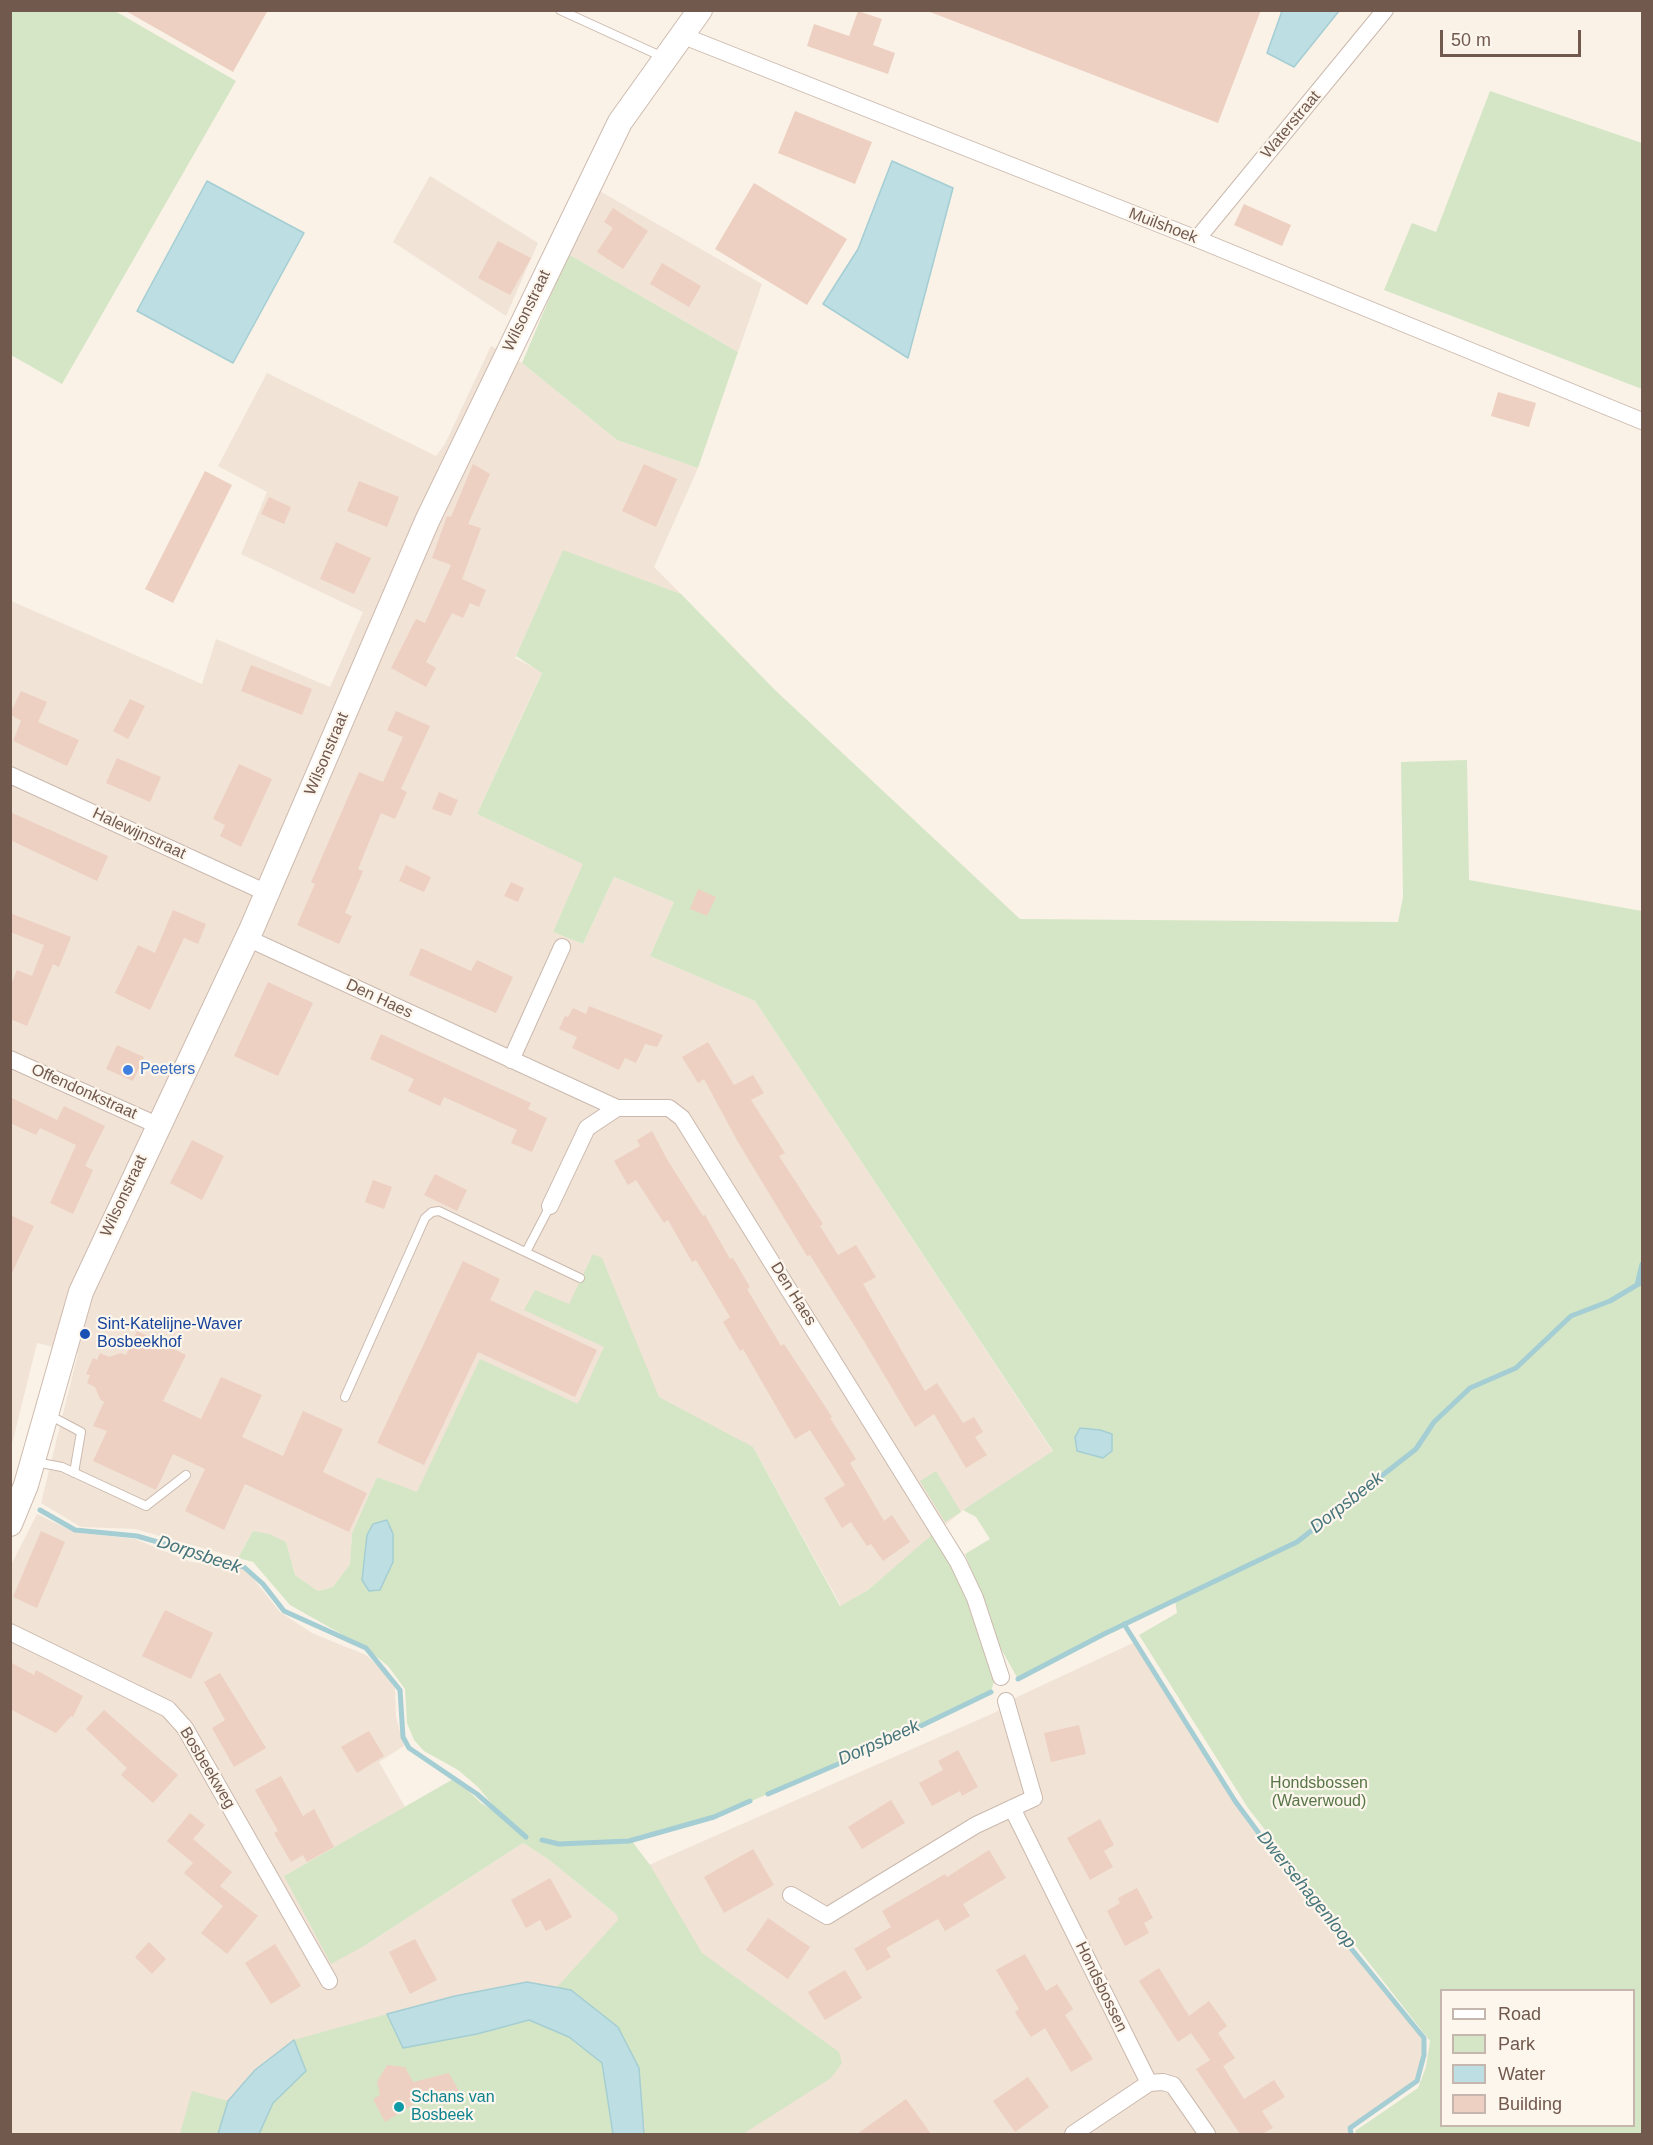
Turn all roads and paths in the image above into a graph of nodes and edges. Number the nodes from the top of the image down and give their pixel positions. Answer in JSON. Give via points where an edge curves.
{"nodes":[{"id":1,"x":561,"y":10,"type":"edge"},
{"id":2,"x":700,"y":10,"type":"edge"},
{"id":3,"x":1385,"y":10,"type":"edge"},
{"id":4,"x":681,"y":35,"type":"junction"},
{"id":5,"x":665,"y":58,"type":"junction"},
{"id":6,"x":1197,"y":239,"type":"junction"},
{"id":7,"x":1642,"y":421,"type":"edge"},
{"id":8,"x":10,"y":775,"type":"edge"},
{"id":9,"x":267,"y":893,"type":"junction"},
{"id":10,"x":247,"y":938,"type":"junction"},
{"id":11,"x":562,"y":946,"type":"dead end"},
{"id":12,"x":10,"y":1059,"type":"edge"},
{"id":13,"x":511,"y":1060,"type":"junction"},
{"id":14,"x":617,"y":1108,"type":"junction"},
{"id":15,"x":157,"y":1125,"type":"junction"},
{"id":16,"x":550,"y":1206,"type":"joint"},
{"id":17,"x":526,"y":1252,"type":"junction"},
{"id":18,"x":580,"y":1278,"type":"dead end"},
{"id":19,"x":345,"y":1398,"type":"dead end"},
{"id":20,"x":45,"y":1413,"type":"junction"},
{"id":21,"x":32,"y":1462,"type":"junction"},
{"id":22,"x":74,"y":1473,"type":"junction"},
{"id":23,"x":186,"y":1474,"type":"dead end"},
{"id":24,"x":10,"y":1524,"type":"edge"},
{"id":25,"x":10,"y":1632,"type":"edge"},
{"id":26,"x":1001,"y":1677,"type":"dead end"},
{"id":27,"x":1006,"y":1701,"type":"dead end"},
{"id":28,"x":1012,"y":1808,"type":"junction"},
{"id":29,"x":791,"y":1895,"type":"dead end"},
{"id":30,"x":329,"y":1981,"type":"dead end"},
{"id":31,"x":1149,"y":2083,"type":"junction"},
{"id":32,"x":1073,"y":2134,"type":"edge"},
{"id":33,"x":1207,"y":2134,"type":"edge"}],
"edges":[{"from":1,"to":5,"type":"lane"},
{"from":2,"to":4,"type":"street","name":"Wilsonstraat"},
{"from":3,"to":6,"type":"street","name":"Waterstraat"},
{"from":4,"to":5,"type":"street","name":"Wilsonstraat"},
{"from":4,"to":6,"type":"street","name":"Muilshoek"},
{"from":5,"to":9,"type":"street","name":"Wilsonstraat","via":[[620,122],[502,362],[427,521]]},
{"from":6,"to":7,"type":"street","name":"Muilshoek"},
{"from":8,"to":9,"type":"street","name":"Halewijnstraat"},
{"from":9,"to":10,"type":"street","name":"Wilsonstraat"},
{"from":10,"to":13,"type":"street","name":"Den Haes"},
{"from":10,"to":15,"type":"street","name":"Wilsonstraat"},
{"from":11,"to":13,"type":"street"},
{"from":12,"to":15,"type":"street","name":"Offendonkstraat"},
{"from":13,"to":14,"type":"street","name":"Den Haes"},
{"from":14,"to":16,"type":"street","via":[[587,1128]]},
{"from":14,"to":26,"type":"street","name":"Den Haes","via":[[669,1108],[682,1118],[939,1530],[975,1598]]},
{"from":15,"to":20,"type":"street","name":"Wilsonstraat","via":[[81,1292]]},
{"from":16,"to":17,"type":"lane"},
{"from":17,"to":18,"type":"lane"},
{"from":17,"to":19,"type":"lane","via":[[439,1211],[425,1218]]},
{"from":20,"to":21,"type":"street","name":"Wilsonstraat"},
{"from":20,"to":22,"type":"lane","via":[[81,1432]]},
{"from":21,"to":22,"type":"lane"},
{"from":21,"to":24,"type":"street","name":"Wilsonstraat"},
{"from":22,"to":23,"type":"lane","via":[[146,1506]]},
{"from":25,"to":30,"type":"street","name":"Bosbeekweg","via":[[168,1709],[185,1728]]},
{"from":27,"to":28,"type":"street","via":[[1034,1797]]},
{"from":28,"to":29,"type":"street","via":[[976,1825],[827,1917]]},
{"from":28,"to":31,"type":"street","name":"Hondsbossen"},
{"from":31,"to":32,"type":"street"},
{"from":31,"to":33,"type":"street","via":[[1173,2085]]}]}
